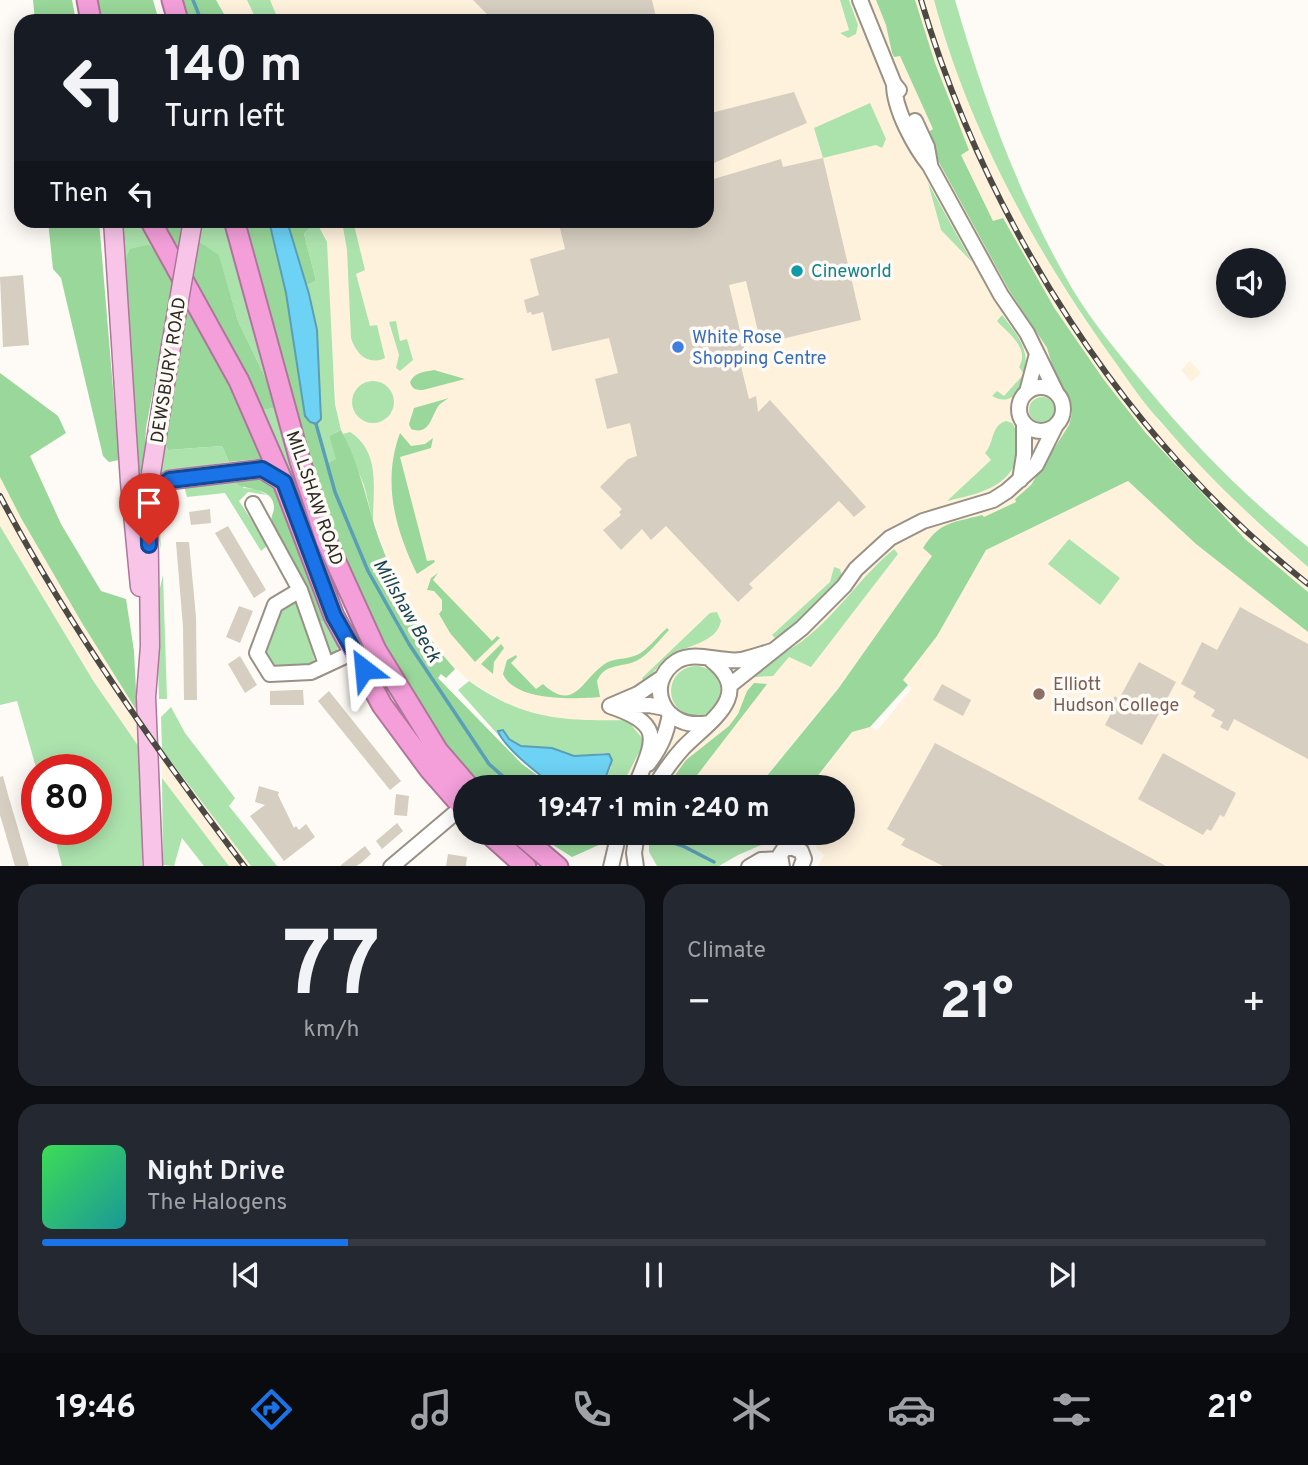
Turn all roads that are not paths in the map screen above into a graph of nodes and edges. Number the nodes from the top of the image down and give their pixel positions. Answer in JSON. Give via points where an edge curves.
{"nodes":[{"id":1,"x":860,"y":0,"type":"edge"},
{"id":2,"x":114,"y":228,"type":"edge"},
{"id":3,"x":154,"y":228,"type":"edge"},
{"id":4,"x":192,"y":228,"type":"edge"},
{"id":5,"x":236,"y":228,"type":"edge"},
{"id":6,"x":1037,"y":355,"type":"junction"},
{"id":7,"x":1027,"y":393,"type":"junction"},
{"id":8,"x":1057,"y":394,"type":"junction"},
{"id":9,"x":1024,"y":422,"type":"junction"},
{"id":10,"x":1056,"y":425,"type":"junction"},
{"id":11,"x":1020,"y":480,"type":"junction"},
{"id":12,"x":284,"y":482,"type":"junction"},
{"id":13,"x":148,"y":495,"type":"junction"},
{"id":14,"x":312,"y":496,"type":"junction"},
{"id":15,"x":291,"y":502,"type":"junction"},
{"id":16,"x":253,"y":504,"type":"dead end"},
{"id":17,"x":300,"y":590,"type":"junction"},
{"id":18,"x":150,"y":646,"type":"junction"},
{"id":19,"x":777,"y":650,"type":"junction"},
{"id":20,"x":354,"y":652,"type":"junction"},
{"id":21,"x":711,"y":660,"type":"junction"},
{"id":22,"x":326,"y":664,"type":"junction"},
{"id":23,"x":663,"y":677,"type":"junction"},
{"id":24,"x":729,"y":686,"type":"junction"},
{"id":25,"x":610,"y":706,"type":"junction"},
{"id":26,"x":667,"y":711,"type":"junction"},
{"id":27,"x":708,"y":723,"type":"junction"},
{"id":28,"x":459,"y":775,"type":"edge"},
{"id":29,"x":640,"y":775,"type":"edge"},
{"id":30,"x":642,"y":775,"type":"edge"},
{"id":31,"x":662,"y":775,"type":"edge"},
{"id":32,"x":453,"y":796,"type":"edge"},
{"id":33,"x":453,"y":818,"type":"edge"},
{"id":34,"x":502,"y":845,"type":"edge"},
{"id":35,"x":533,"y":845,"type":"edge"},
{"id":36,"x":616,"y":845,"type":"edge"},
{"id":37,"x":635,"y":845,"type":"edge"},
{"id":38,"x":780,"y":863,"type":"edge"},
{"id":39,"x":153,"y":866,"type":"edge"},
{"id":40,"x":391,"y":866,"type":"edge"},
{"id":41,"x":526,"y":866,"type":"edge"},
{"id":42,"x":558,"y":866,"type":"edge"},
{"id":43,"x":611,"y":866,"type":"edge"},
{"id":44,"x":636,"y":866,"type":"edge"},
{"id":45,"x":749,"y":866,"type":"edge"},
{"id":46,"x":801,"y":866,"type":"edge"}],
"edges":[{"from":1,"to":6,"type":"street","via":[[913,142]]},
{"from":2,"to":18,"type":"main road","name":"DEWSBURY ROAD","via":[[136,561]]},
{"from":3,"to":12,"type":"highway","name":"MILLSHAW ROAD","via":[[239,381]]},
{"from":4,"to":13,"type":"main road","name":"DEWSBURY ROAD","bridge":true},
{"from":5,"to":14,"type":"highway","name":"MILLSHAW ROAD"},
{"from":6,"to":7,"type":"street"},
{"from":6,"to":8,"type":"street"},
{"from":7,"to":8,"type":"street","via":[[1040,387]]},
{"from":7,"to":9,"type":"street","via":[[1020,404]]},
{"from":8,"to":10,"type":"street","via":[[1063,409]]},
{"from":9,"to":10,"type":"street","via":[[1040,430]]},
{"from":9,"to":11,"type":"street"},
{"from":10,"to":11,"type":"street","via":[[1036,465]]},
{"from":11,"to":19,"type":"street","via":[[993,500],[934,517],[890,538]]},
{"from":12,"to":13,"type":"main road","via":[[262,469],[170,480]]},
{"from":12,"to":15,"type":"highway","name":"MILLSHAW ROAD"},
{"from":13,"to":18,"type":"main road","name":"DEWSBURY ROAD"},
{"from":14,"to":15,"type":"highway"},
{"from":14,"to":28,"type":"highway","name":"MILLSHAW ROAD","via":[[326,540],[376,650],[438,751]]},
{"from":15,"to":20,"type":"highway","name":"MILLSHAW ROAD","via":[[334,616]]},
{"from":16,"to":17,"type":"street"},
{"from":17,"to":22,"type":"street"},
{"from":17,"to":22,"type":"street","via":[[275,605],[257,653],[270,674],[311,672]]},
{"from":18,"to":39,"type":"main road","name":"DEWSBURY ROAD","via":[[146,697]]},
{"from":19,"to":21,"type":"street","via":[[740,660]]},
{"from":19,"to":24,"type":"street"},
{"from":20,"to":22,"type":"street"},
{"from":20,"to":32,"type":"highway","name":"MILLSHAW ROAD","via":[[382,705]]},
{"from":21,"to":23,"type":"street","via":[[699,656],[679,660]]},
{"from":21,"to":24,"type":"street","via":[[722,668]]},
{"from":23,"to":25,"type":"street"},
{"from":23,"to":26,"type":"street","via":[[661,697]]},
{"from":24,"to":27,"type":"street","via":[[725,707]]},
{"from":25,"to":26,"type":"street","via":[[649,705]]},
{"from":25,"to":29,"type":"street","via":[[641,719],[649,728],[650,749]]},
{"from":26,"to":27,"type":"street","via":[[686,724]]},
{"from":26,"to":30,"type":"street","via":[[666,737]]},
{"from":27,"to":31,"type":"street"},
{"from":33,"to":40,"type":"street"},
{"from":34,"to":41,"type":"highway"},
{"from":35,"to":42,"type":"highway"},
{"from":36,"to":43,"type":"street"},
{"from":37,"to":44,"type":"street"},
{"from":38,"to":45,"type":"street","via":[[761,860]]},
{"from":38,"to":46,"type":"street","via":[[784,849],[794,847],[803,855]]}]}
